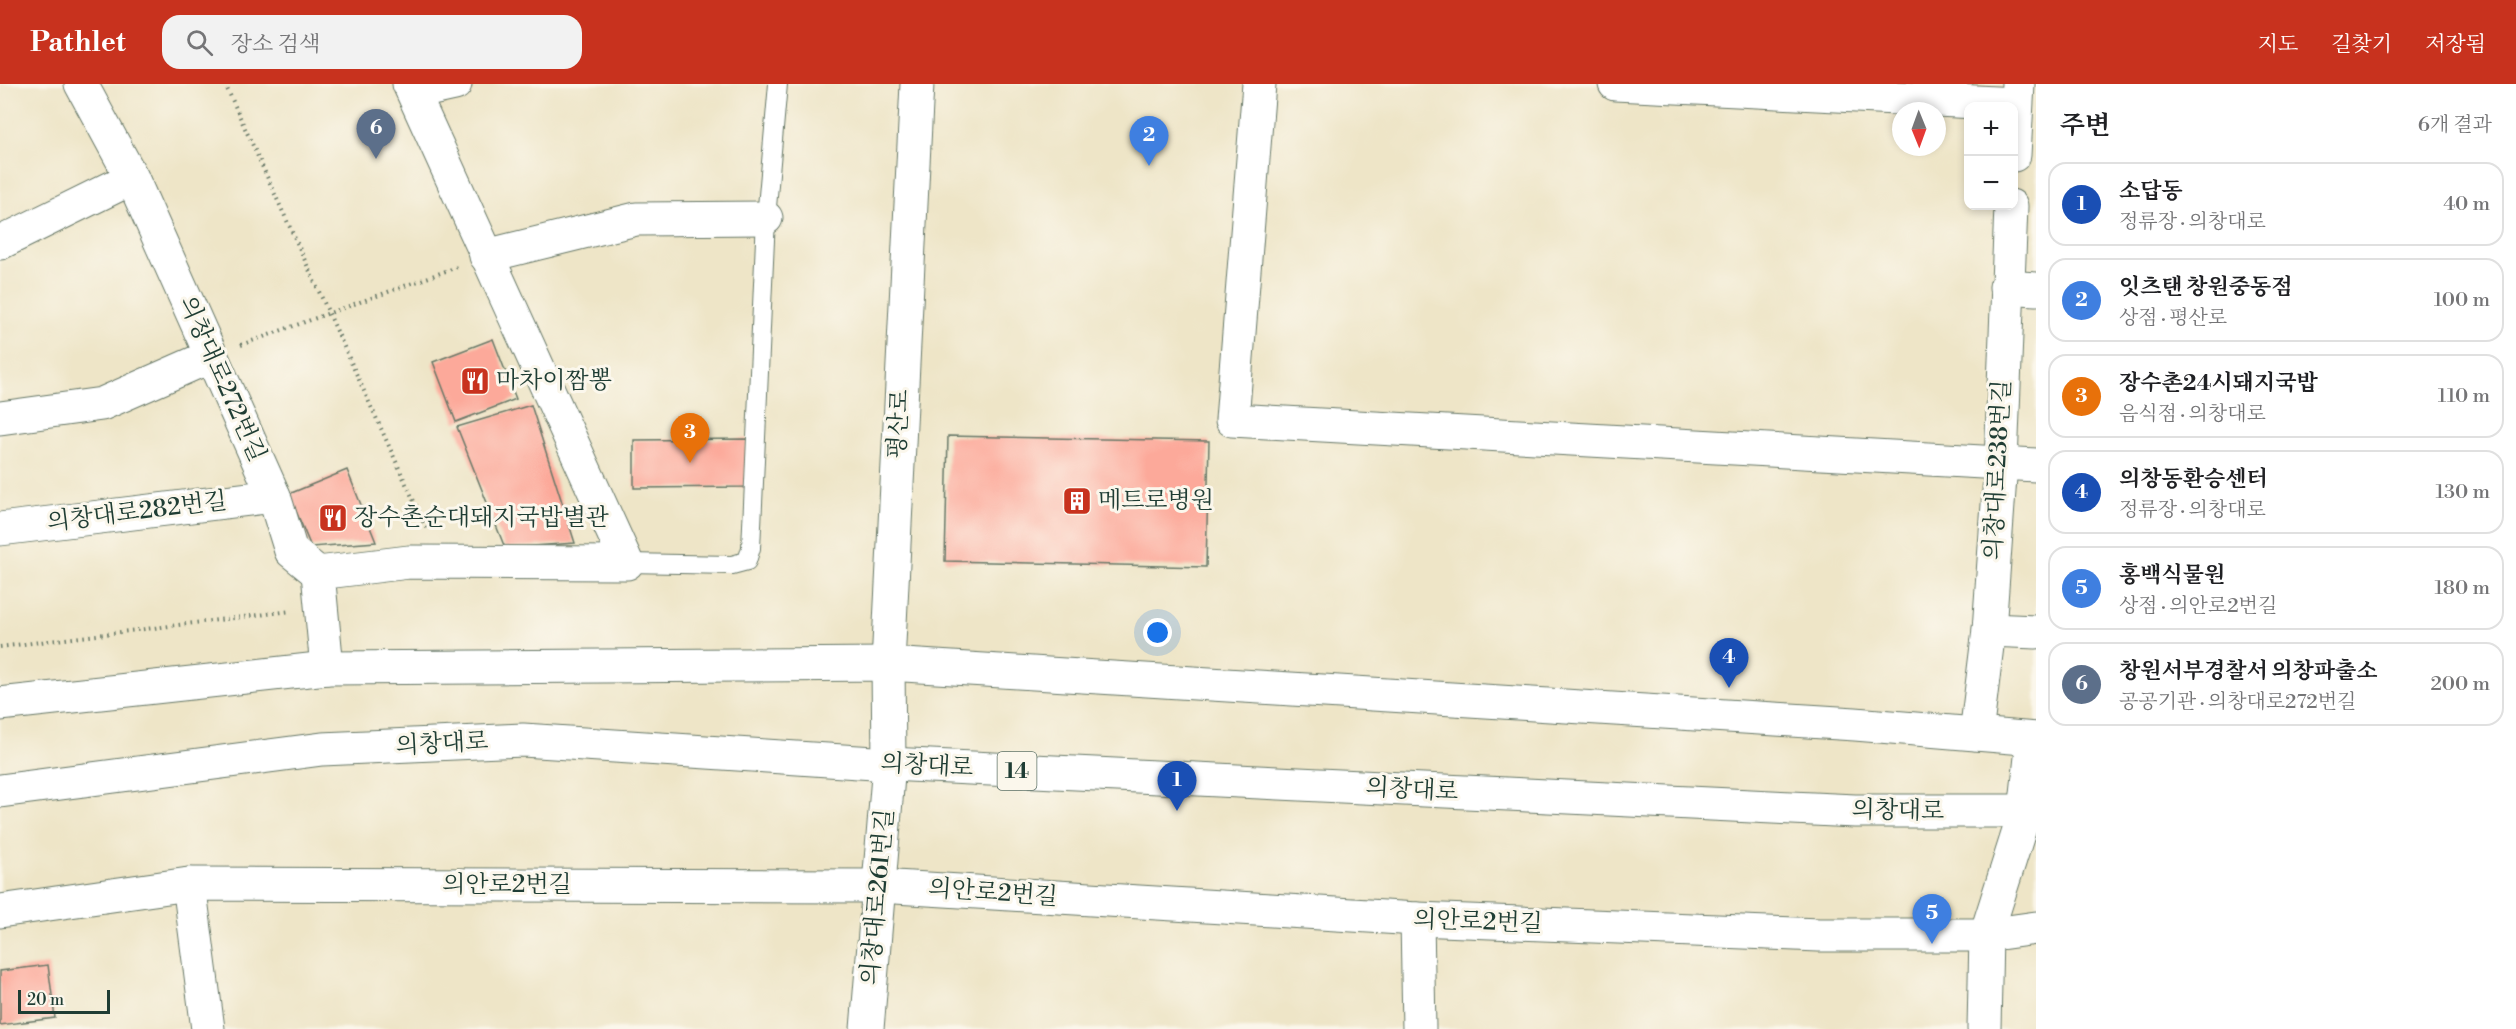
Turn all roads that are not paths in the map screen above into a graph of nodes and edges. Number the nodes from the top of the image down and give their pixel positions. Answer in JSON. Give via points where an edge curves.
{"nodes":[{"id":1,"x":81,"y":84,"type":"edge"},
{"id":2,"x":455,"y":84,"type":"edge"},
{"id":3,"x":778,"y":84,"type":"edge"},
{"id":4,"x":917,"y":84,"type":"edge"},
{"id":5,"x":1259,"y":84,"type":"edge"},
{"id":6,"x":1615,"y":84,"type":"edge"},
{"id":7,"x":412,"y":89,"type":"edge"},
{"id":8,"x":1857,"y":90,"type":"edge"},
{"id":9,"x":2017,"y":94,"type":"edge"},
{"id":10,"x":132,"y":178,"type":"junction"},
{"id":11,"x":2011,"y":210,"type":"edge"},
{"id":12,"x":766,"y":218,"type":"junction"},
{"id":13,"x":0,"y":243,"type":"edge"},
{"id":14,"x":486,"y":256,"type":"junction"},
{"id":15,"x":2021,"y":288,"type":"edge"},
{"id":16,"x":212,"y":356,"type":"junction"},
{"id":17,"x":0,"y":418,"type":"edge"},
{"id":18,"x":2001,"y":463,"type":"junction"},
{"id":19,"x":2036,"y":465,"type":"edge"},
{"id":20,"x":274,"y":496,"type":"junction"},
{"id":21,"x":0,"y":529,"type":"edge"},
{"id":22,"x":627,"y":563,"type":"junction"},
{"id":23,"x":318,"y":573,"type":"junction"},
{"id":24,"x":1989,"y":630,"type":"junction"},
{"id":25,"x":2036,"y":632,"type":"edge"},
{"id":26,"x":888,"y":664,"type":"junction"},
{"id":27,"x":327,"y":669,"type":"junction"},
{"id":28,"x":0,"y":704,"type":"edge"},
{"id":29,"x":1976,"y":734,"type":"junction"},
{"id":30,"x":2034,"y":739,"type":"edge"},
{"id":31,"x":889,"y":764,"type":"junction"},
{"id":32,"x":0,"y":791,"type":"edge"},
{"id":33,"x":2030,"y":812,"type":"edge"},
{"id":34,"x":189,"y":884,"type":"junction"},
{"id":35,"x":879,"y":886,"type":"junction"},
{"id":36,"x":0,"y":910,"type":"edge"},
{"id":37,"x":1417,"y":919,"type":"junction"},
{"id":38,"x":2036,"y":928,"type":"edge"},
{"id":39,"x":1986,"y":935,"type":"junction"},
{"id":40,"x":208,"y":1029,"type":"edge"},
{"id":41,"x":867,"y":1029,"type":"edge"},
{"id":42,"x":1419,"y":1029,"type":"edge"},
{"id":43,"x":1984,"y":1029,"type":"edge"}],
"edges":[{"from":1,"to":10,"type":"street","name":"의창대로272번길"},
{"from":2,"to":7,"type":"street"},
{"from":3,"to":12,"type":"lane"},
{"from":4,"to":26,"type":"street","name":"평산로"},
{"from":5,"to":18,"type":"street","via":[[1232,420]]},
{"from":6,"to":8,"type":"street"},
{"from":7,"to":14,"type":"street"},
{"from":8,"to":9,"type":"street"},
{"from":10,"to":13,"type":"street"},
{"from":10,"to":16,"type":"street","name":"의창대로272번길"},
{"from":11,"to":15,"type":"street","name":"의창대로238번길"},
{"from":12,"to":14,"type":"street","via":[[636,219]]},
{"from":12,"to":22,"type":"lane","via":[[751,548],[747,561],[732,565]]},
{"from":14,"to":22,"type":"street"},
{"from":15,"to":18,"type":"street","name":"의창대로238번길"},
{"from":16,"to":17,"type":"street","via":[[102,404]]},
{"from":16,"to":20,"type":"street","name":"의창대로272번길"},
{"from":18,"to":19,"type":"street"},
{"from":18,"to":24,"type":"street","name":"의창대로238번길"},
{"from":20,"to":21,"type":"street","name":"의창대로282번길"},
{"from":20,"to":23,"type":"street","name":"의창대로272번길","via":[[291,551]]},
{"from":22,"to":23,"type":"street","via":[[408,562]]},
{"from":23,"to":27,"type":"street"},
{"from":24,"to":25,"type":"street"},
{"from":24,"to":29,"type":"street","name":"의창대로238번길"},
{"from":26,"to":27,"type":"street"},
{"from":26,"to":29,"type":"street"},
{"from":26,"to":31,"type":"street","name":"평산로"},
{"from":27,"to":28,"type":"street"},
{"from":29,"to":30,"type":"street"},
{"from":30,"to":33,"type":"street"},
{"from":31,"to":32,"type":"street","name":"의창대로","number":"14","via":[[522,740],[322,749]]},
{"from":31,"to":33,"type":"street","name":"의창대로","number":"14","via":[[1855,811]]},
{"from":31,"to":35,"type":"street","name":"의창대로261번길"},
{"from":33,"to":39,"type":"street"},
{"from":34,"to":35,"type":"street","name":"의안로2번길"},
{"from":34,"to":36,"type":"street","name":"의안로2번길"},
{"from":34,"to":40,"type":"street"},
{"from":35,"to":37,"type":"street","name":"의안로2번길"},
{"from":35,"to":41,"type":"street","name":"의창대로261번길"},
{"from":37,"to":39,"type":"street","name":"의안로2번길","via":[[1819,935]]},
{"from":37,"to":42,"type":"street"},
{"from":38,"to":39,"type":"street","name":"의안로2번길"},
{"from":39,"to":43,"type":"street"}]}
